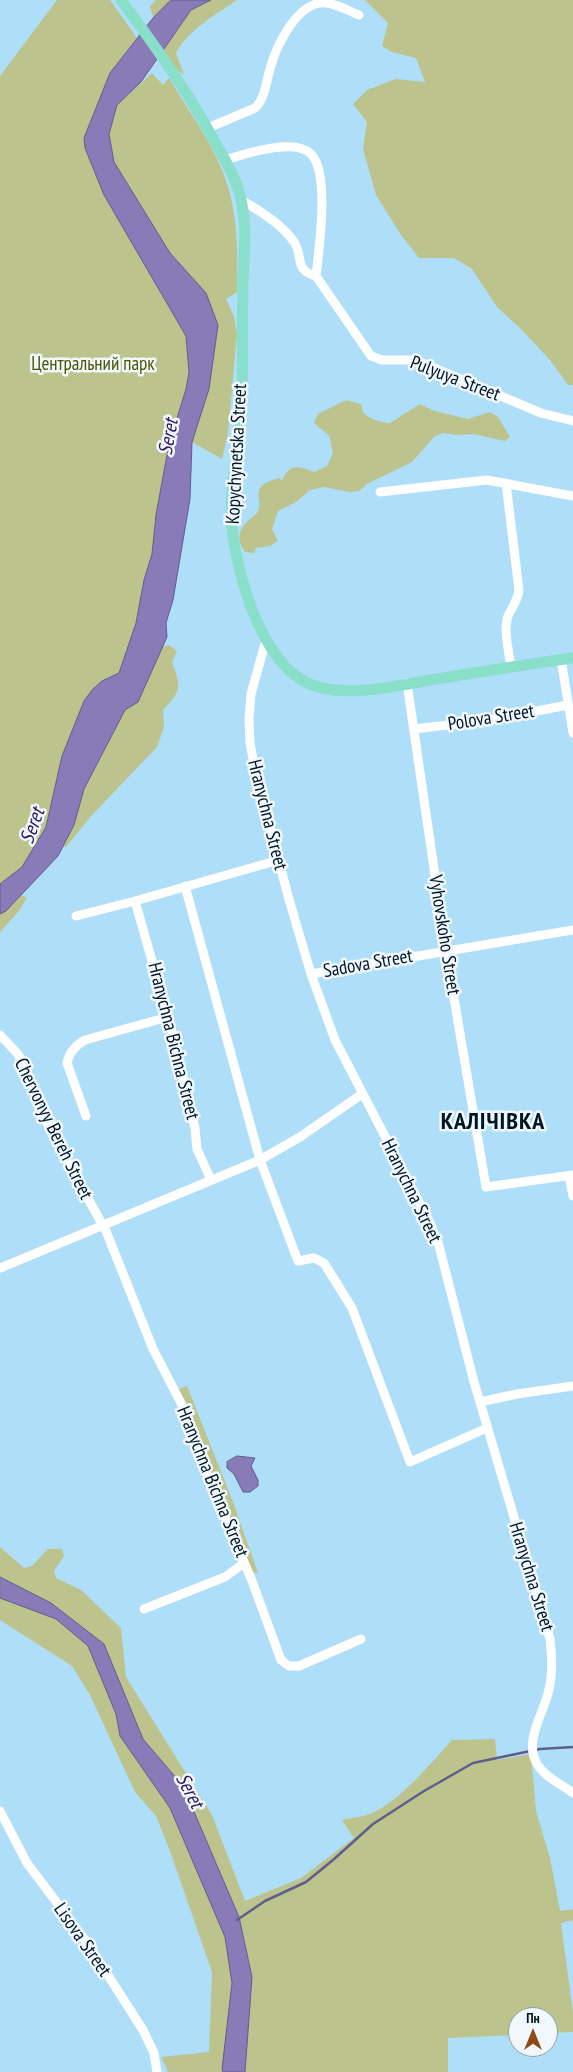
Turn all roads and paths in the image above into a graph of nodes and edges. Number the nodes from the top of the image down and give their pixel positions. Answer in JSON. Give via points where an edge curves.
{"nodes":[{"id":1,"x":121,"y":0,"type":"edge"},
{"id":2,"x":359,"y":15,"type":"dead end"},
{"id":3,"x":208,"y":128,"type":"junction"},
{"id":4,"x":225,"y":160,"type":"junction"},
{"id":5,"x":241,"y":200,"type":"junction"},
{"id":6,"x":316,"y":276,"type":"junction"},
{"id":7,"x":573,"y":421,"type":"edge"},
{"id":8,"x":506,"y":483,"type":"junction"},
{"id":9,"x":380,"y":492,"type":"dead end"},
{"id":10,"x":573,"y":496,"type":"edge"},
{"id":11,"x":266,"y":640,"type":"junction"},
{"id":12,"x":573,"y":658,"type":"edge"},
{"id":13,"x":561,"y":659,"type":"junction"},
{"id":14,"x":511,"y":667,"type":"junction"},
{"id":15,"x":406,"y":683,"type":"junction"},
{"id":16,"x":568,"y":705,"type":"junction"},
{"id":17,"x":414,"y":729,"type":"junction"},
{"id":18,"x":573,"y":732,"type":"edge"},
{"id":19,"x":279,"y":860,"type":"junction"},
{"id":20,"x":184,"y":886,"type":"junction"},
{"id":21,"x":135,"y":901,"type":"junction"},
{"id":22,"x":76,"y":916,"type":"dead end"},
{"id":23,"x":573,"y":930,"type":"edge"},
{"id":24,"x":446,"y":951,"type":"junction"},
{"id":25,"x":311,"y":974,"type":"junction"},
{"id":26,"x":168,"y":1017,"type":"junction"},
{"id":27,"x":0,"y":1035,"type":"edge"},
{"id":28,"x":362,"y":1094,"type":"junction"},
{"id":29,"x":86,"y":1116,"type":"dead end"},
{"id":30,"x":260,"y":1160,"type":"junction"},
{"id":31,"x":571,"y":1176,"type":"edge"},
{"id":32,"x":211,"y":1180,"type":"junction"},
{"id":33,"x":573,"y":1196,"type":"edge"},
{"id":34,"x":103,"y":1225,"type":"junction"},
{"id":35,"x":0,"y":1268,"type":"edge"},
{"id":36,"x":573,"y":1386,"type":"edge"},
{"id":37,"x":480,"y":1402,"type":"junction"},
{"id":38,"x":487,"y":1428,"type":"junction"},
{"id":39,"x":244,"y":1563,"type":"junction"},
{"id":40,"x":144,"y":1609,"type":"dead end"},
{"id":41,"x":361,"y":1639,"type":"dead end"},
{"id":42,"x":573,"y":1793,"type":"edge"},
{"id":43,"x":0,"y":1811,"type":"edge"},
{"id":44,"x":157,"y":2072,"type":"edge"}],
"edges":[{"from":1,"to":3,"type":"main road","name":"Kopychynetska Street","via":[[173,72]]},
{"from":2,"to":3,"type":"street","via":[[329,4],[306,8],[295,18],[271,64],[260,103]]},
{"from":3,"to":4,"type":"main road","name":"Kopychynetska Street"},
{"from":4,"to":5,"type":"main road","name":"Kopychynetska Street"},
{"from":4,"to":6,"type":"street","via":[[262,148],[279,147],[312,154],[321,182],[323,202]]},
{"from":5,"to":6,"type":"street","name":"Pulyuya Street","via":[[268,217],[291,238],[296,244],[302,268]]},
{"from":5,"to":11,"type":"main road","name":"Kopychynetska Street","via":[[244,245],[242,399],[232,525],[241,574]]},
{"from":6,"to":7,"type":"street","name":"Pulyuya Street","via":[[371,356],[382,360],[415,360],[541,413]]},
{"from":8,"to":9,"type":"street","via":[[487,480]]},
{"from":8,"to":10,"type":"street"},
{"from":8,"to":14,"type":"street","via":[[519,590],[508,615]]},
{"from":11,"to":15,"type":"main road","name":"Kopychynetska Street","via":[[286,668],[304,682],[320,688],[348,690]]},
{"from":11,"to":19,"type":"street","name":"Hranychna Street","via":[[251,694],[249,730],[252,756]]},
{"from":12,"to":13,"type":"main road","name":"Kopychynetska Street"},
{"from":13,"to":14,"type":"main road","name":"Kopychynetska Street"},
{"from":13,"to":16,"type":"street"},
{"from":14,"to":15,"type":"main road","name":"Kopychynetska Street"},
{"from":15,"to":17,"type":"street","name":"Vyhovskoho Street"},
{"from":16,"to":17,"type":"street","name":"Polova Street","via":[[490,720]]},
{"from":16,"to":18,"type":"street"},
{"from":17,"to":24,"type":"street","name":"Vyhovskoho Street"},
{"from":19,"to":20,"type":"street"},
{"from":19,"to":25,"type":"street","name":"Hranychna Street"},
{"from":20,"to":21,"type":"street"},
{"from":20,"to":30,"type":"street"},
{"from":21,"to":22,"type":"street"},
{"from":21,"to":26,"type":"street","name":"Hranychna Bichna Street"},
{"from":23,"to":24,"type":"street","name":"Sadova Street"},
{"from":24,"to":25,"type":"street","name":"Sadova Street"},
{"from":24,"to":31,"type":"street","name":"Vyhovskoho Street","via":[[486,1187]]},
{"from":25,"to":28,"type":"street","name":"Hranychna Street","via":[[336,1040]]},
{"from":26,"to":29,"type":"street","via":[[89,1038],[76,1047],[67,1063]]},
{"from":26,"to":32,"type":"street","name":"Hranychna Bichna Street","via":[[195,1128],[197,1149]]},
{"from":27,"to":34,"type":"street","name":"Chervonyy Bereh Street","via":[[24,1064],[50,1130]]},
{"from":28,"to":30,"type":"street"},
{"from":28,"to":37,"type":"street","name":"Hranychna Street","via":[[434,1233]]},
{"from":30,"to":32,"type":"street"},
{"from":30,"to":38,"type":"street","via":[[298,1261],[314,1258],[324,1263],[355,1314],[410,1462]]},
{"from":31,"to":33,"type":"street"},
{"from":32,"to":34,"type":"street"},
{"from":34,"to":35,"type":"street"},
{"from":34,"to":39,"type":"street","name":"Hranychna Bichna Street","via":[[153,1349],[182,1405]]},
{"from":36,"to":37,"type":"street"},
{"from":37,"to":38,"type":"street","name":"Hranychna Street"},
{"from":38,"to":42,"type":"street","name":"Hranychna Street","via":[[551,1645],[550,1688],[536,1727],[534,1756],[543,1771]]},
{"from":39,"to":40,"type":"street","via":[[225,1577]]},
{"from":39,"to":41,"type":"street","name":"Hranychna Bichna Street","via":[[277,1653],[285,1665],[303,1665]]},
{"from":43,"to":44,"type":"street","name":"Lisova Street","via":[[27,1863],[85,1940],[142,2030],[152,2047]]}]}
